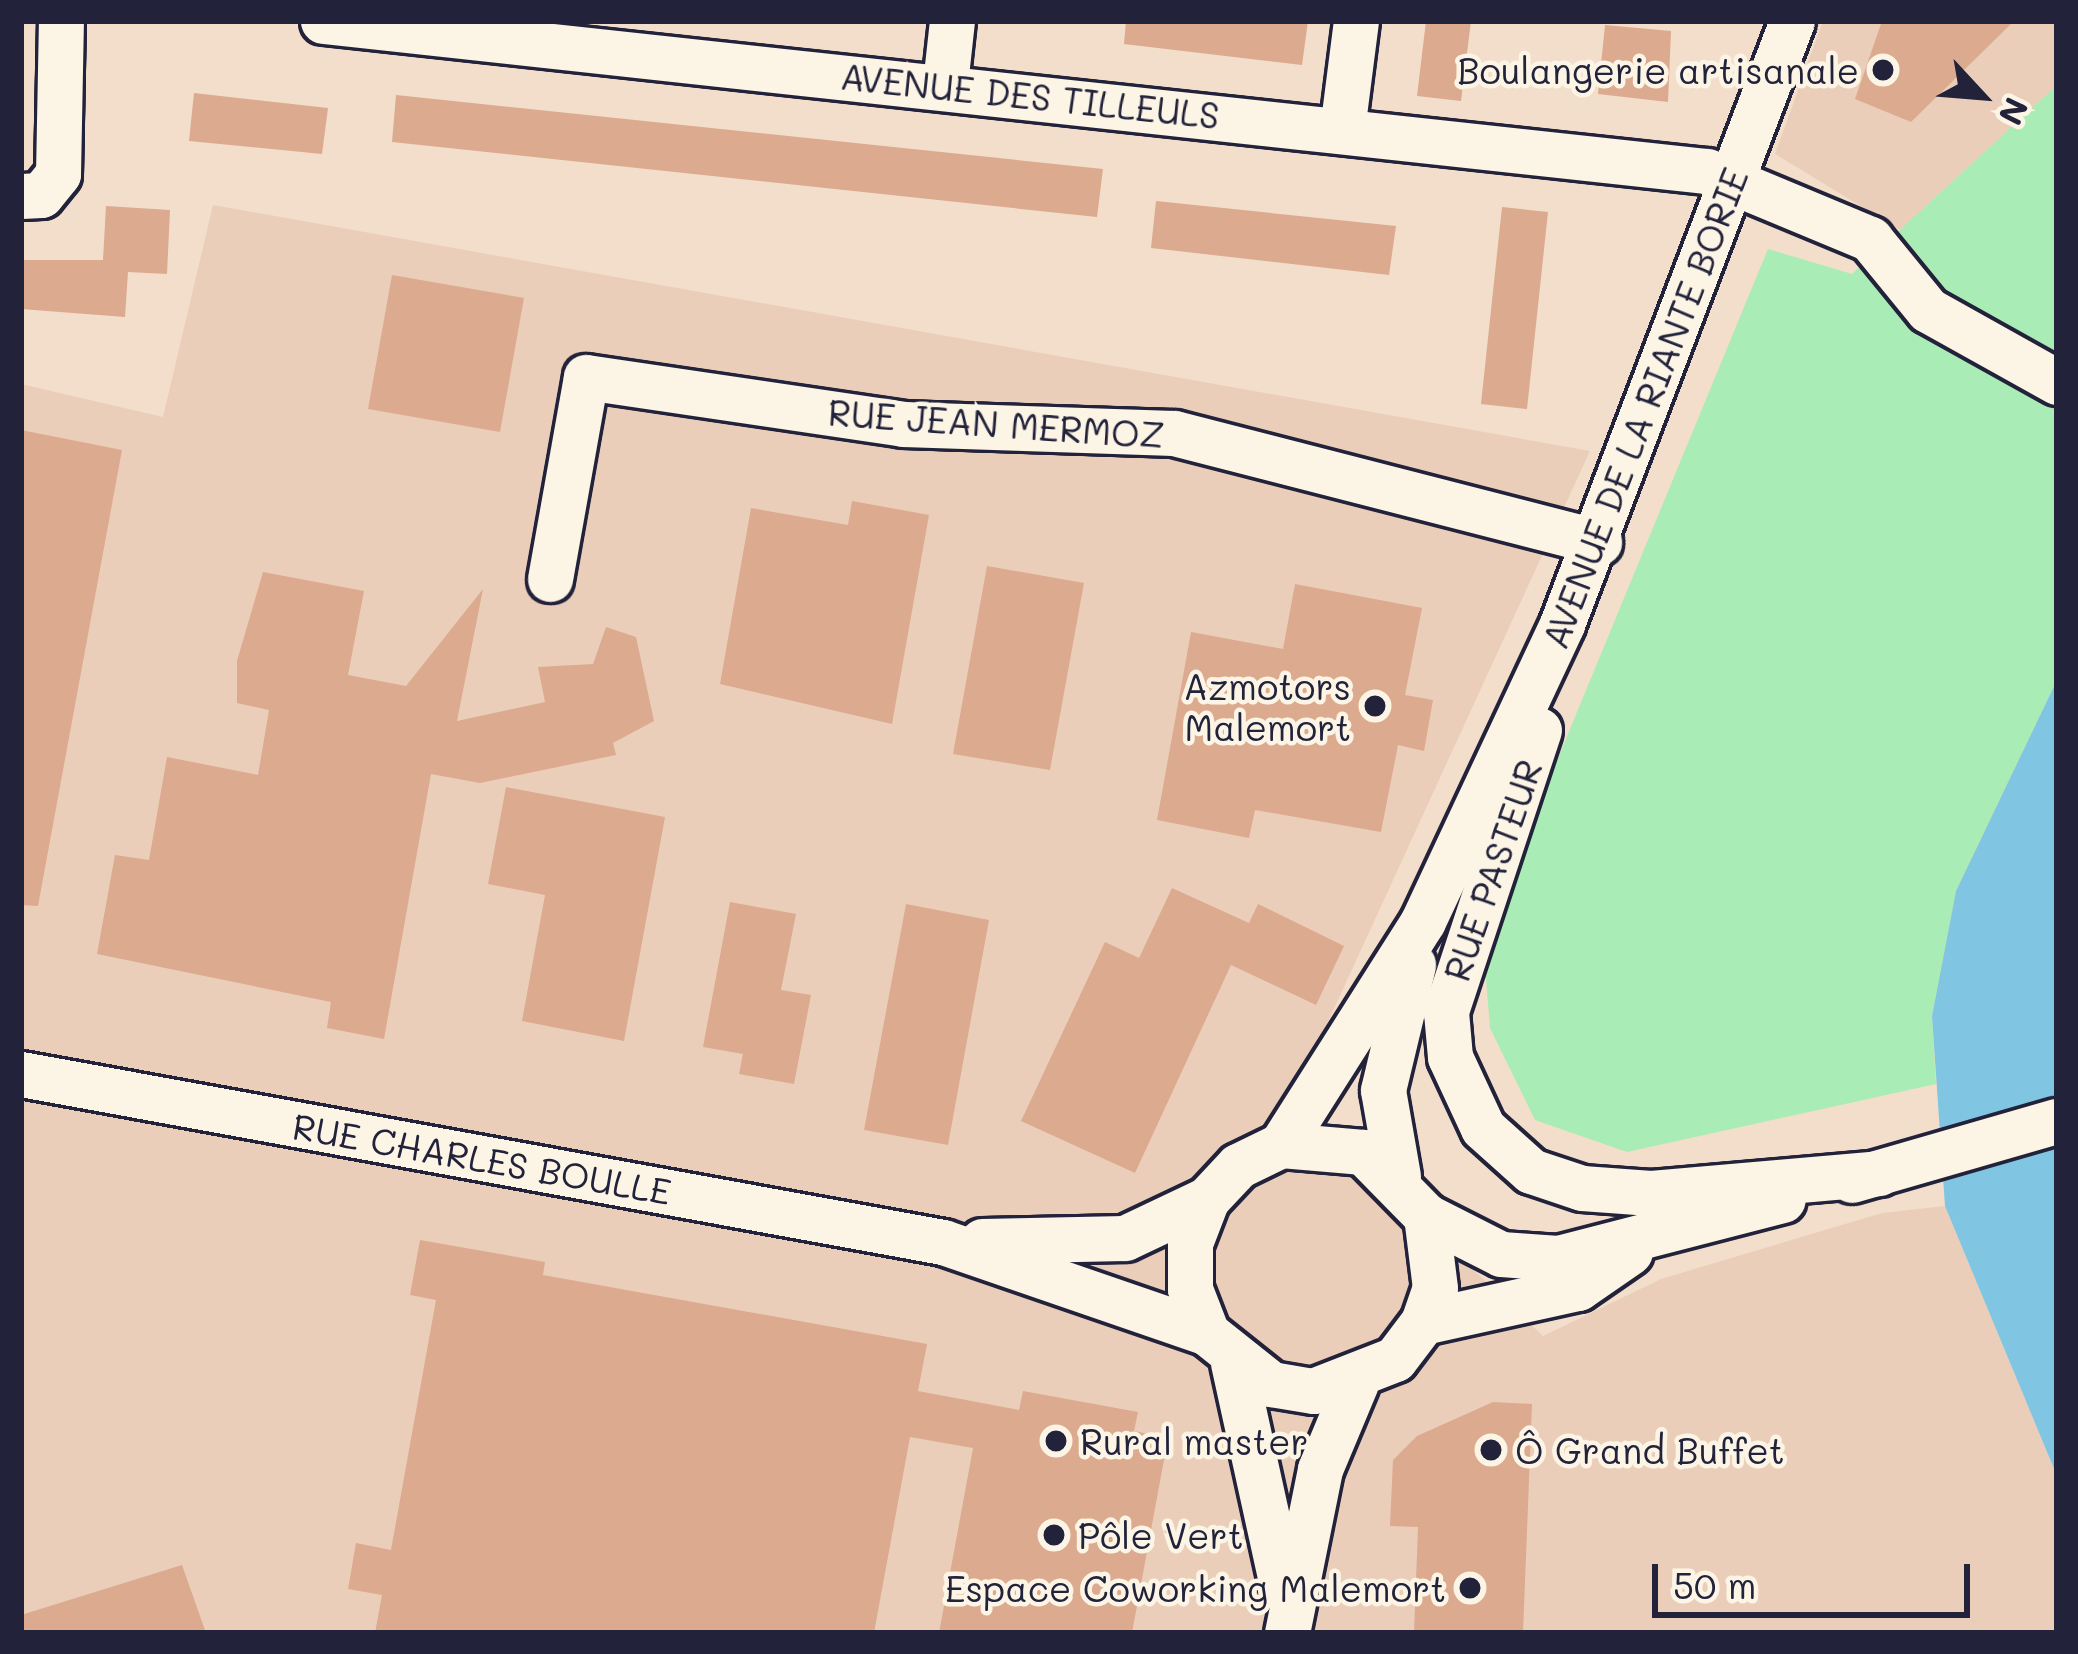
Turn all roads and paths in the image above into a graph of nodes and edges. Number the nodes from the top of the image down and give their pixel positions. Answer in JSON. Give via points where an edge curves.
{"nodes":[{"id":1,"x":61,"y":21,"type":"edge"},
{"id":2,"x":323,"y":21,"type":"edge"},
{"id":3,"x":952,"y":21,"type":"edge"},
{"id":4,"x":1356,"y":21,"type":"edge"},
{"id":5,"x":1792,"y":21,"type":"edge"},
{"id":6,"x":534,"y":33,"type":"edge"},
{"id":7,"x":945,"y":84,"type":"junction"},
{"id":8,"x":1342,"y":130,"type":"junction"},
{"id":9,"x":1734,"y":181,"type":"junction"},
{"id":10,"x":21,"y":196,"type":"edge"},
{"id":11,"x":2057,"y":382,"type":"edge"},
{"id":12,"x":1599,"y":542,"type":"junction"},
{"id":13,"x":550,"y":579,"type":"dead end"},
{"id":14,"x":1562,"y":624,"type":"junction"},
{"id":15,"x":1423,"y":922,"type":"junction"},
{"id":16,"x":21,"y":1074,"type":"edge"},
{"id":17,"x":2057,"y":1121,"type":"edge"},
{"id":18,"x":1281,"y":1145,"type":"junction"},
{"id":19,"x":1879,"y":1173,"type":"junction"},
{"id":20,"x":1398,"y":1176,"type":"junction"},
{"id":21,"x":1207,"y":1199,"type":"junction"},
{"id":22,"x":1426,"y":1216,"type":"junction"},
{"id":23,"x":1647,"y":1240,"type":"junction"},
{"id":24,"x":943,"y":1242,"type":"junction"},
{"id":25,"x":1423,"y":1322,"type":"junction"},
{"id":26,"x":1220,"y":1348,"type":"junction"},
{"id":27,"x":1356,"y":1383,"type":"junction"},
{"id":28,"x":1287,"y":1625,"type":"edge"}],
"edges":[{"from":1,"to":10,"type":"street","via":[[58,174],[41,195]]},
{"from":2,"to":6,"type":"street","name":"AVENUE DES TILLEULS"},
{"from":3,"to":7,"type":"street"},
{"from":4,"to":8,"type":"street"},
{"from":5,"to":9,"type":"street","name":"AVENUE DE LA RIANTE BORIE"},
{"from":6,"to":7,"type":"street","name":"AVENUE DES TILLEULS"},
{"from":7,"to":8,"type":"street","name":"AVENUE DES TILLEULS"},
{"from":8,"to":9,"type":"street","name":"AVENUE DES TILLEULS"},
{"from":9,"to":11,"type":"street","name":"AVENUE DES TILLEULS","via":[[1870,239],[1928,310]]},
{"from":9,"to":12,"type":"street","name":"AVENUE DE LA RIANTE BORIE"},
{"from":12,"to":13,"type":"street","name":"RUE JEAN MERMOZ","via":[[1174,433],[903,424],[586,377]]},
{"from":12,"to":14,"type":"street","name":"AVENUE DE LA RIANTE BORIE"},
{"from":14,"to":15,"type":"street","name":"AVENUE DE LA RIANTE BORIE"},
{"from":14,"to":19,"type":"street","name":"RUE PASTEUR","via":[[1541,723],[1446,1012],[1463,1096],[1531,1171],[1582,1188],[1651,1193]]},
{"from":15,"to":18,"type":"street","name":"AVENUE DE LA RIANTE BORIE"},
{"from":15,"to":20,"type":"street","name":"AVENUE DE LA RIANTE BORIE","via":[[1383,1090]]},
{"from":16,"to":24,"type":"street","name":"RUE CHARLES BOULLE"},
{"from":17,"to":19,"type":"street","name":"RUE PASTEUR"},
{"from":18,"to":20,"type":"street","via":[[1364,1152]]},
{"from":18,"to":21,"type":"street","via":[[1238,1166]]},
{"from":19,"to":23,"type":"street","name":"RUE PASTEUR"},
{"from":20,"to":22,"type":"street"},
{"from":21,"to":24,"type":"street","name":"RUE CHARLES BOULLE","via":[[1125,1238]]},
{"from":21,"to":26,"type":"street","via":[[1190,1243]]},
{"from":22,"to":23,"type":"street","name":"RUE PASTEUR","via":[[1501,1253],[1558,1258]]},
{"from":22,"to":25,"type":"street","via":[[1435,1288]]},
{"from":23,"to":25,"type":"street","name":"RUE PASTEUR","via":[[1578,1288]]},
{"from":24,"to":26,"type":"street","name":"RUE CHARLES BOULLE"},
{"from":25,"to":27,"type":"street"},
{"from":26,"to":27,"type":"street","via":[[1313,1391]]},
{"from":26,"to":28,"type":"street"},
{"from":27,"to":28,"type":"street","via":[[1320,1469]]}]}
